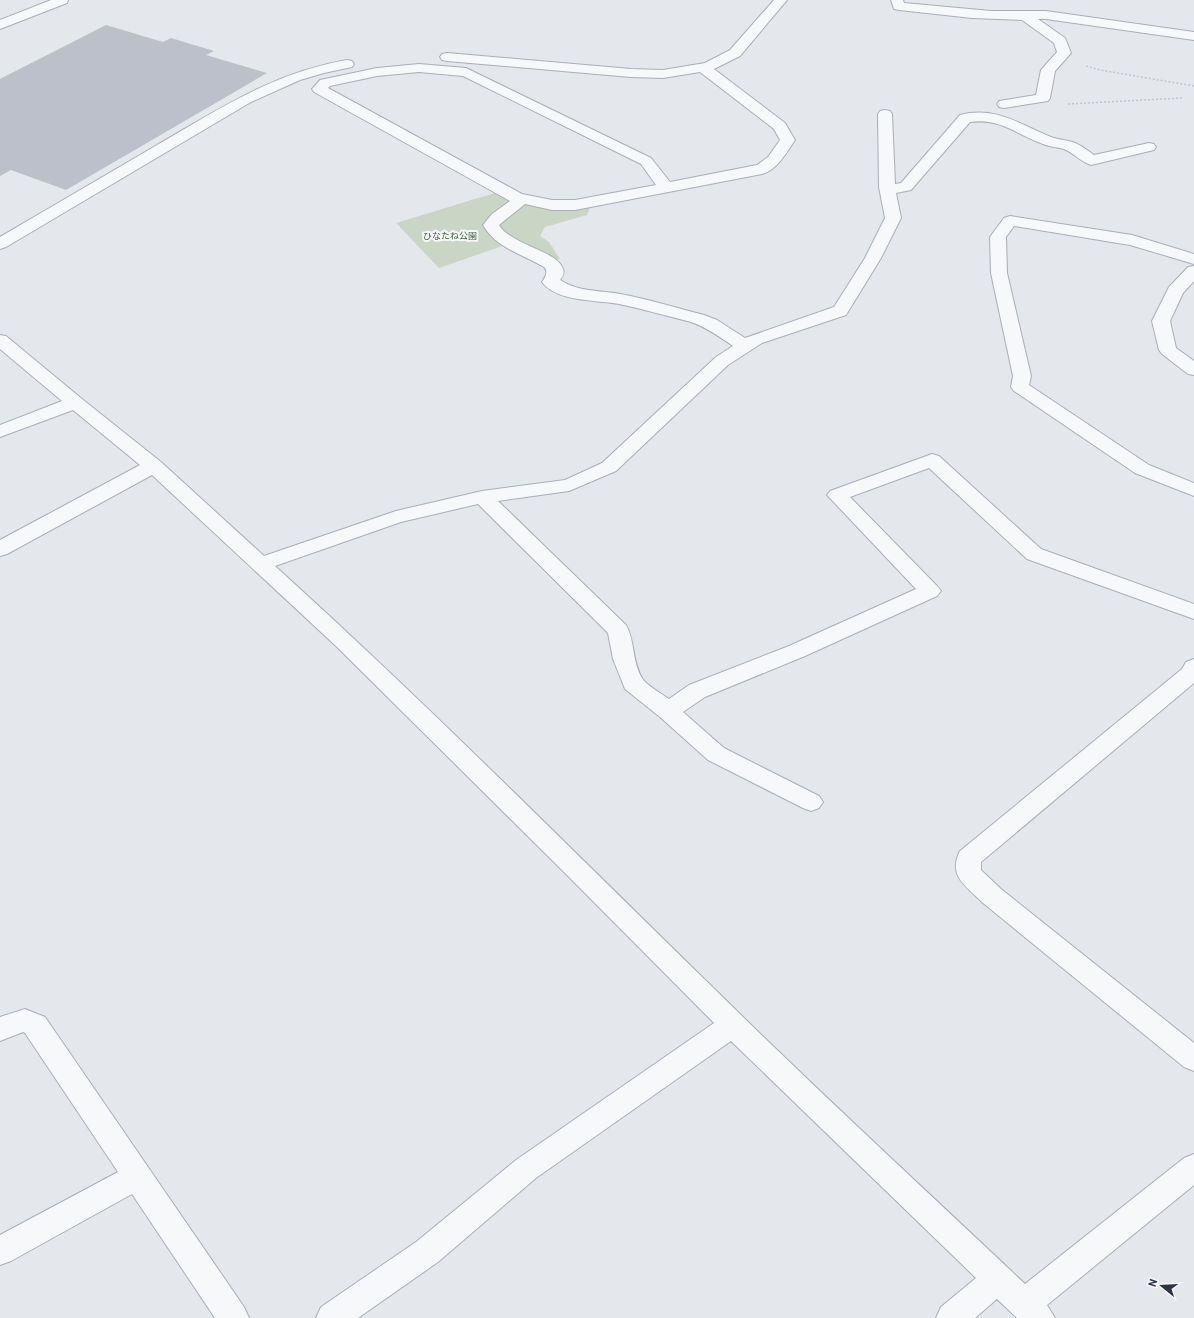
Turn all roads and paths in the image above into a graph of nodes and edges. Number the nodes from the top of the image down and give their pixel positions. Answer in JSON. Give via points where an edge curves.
{"nodes":[{"id":1,"x":62,"y":0,"type":"edge"},
{"id":2,"x":781,"y":0,"type":"edge"},
{"id":3,"x":897,"y":0,"type":"edge"},
{"id":4,"x":50,"y":2,"type":"edge"},
{"id":5,"x":1026,"y":17,"type":"junction"},
{"id":6,"x":0,"y":25,"type":"edge"},
{"id":7,"x":1194,"y":36,"type":"edge"},
{"id":8,"x":1061,"y":56,"type":"junction"},
{"id":9,"x":702,"y":67,"type":"junction"},
{"id":10,"x":1194,"y":86,"type":"edge"},
{"id":11,"x":1043,"y":98,"type":"junction"},
{"id":12,"x":1182,"y":98,"type":"dead end"},
{"id":13,"x":1004,"y":104,"type":"dead end"},
{"id":14,"x":885,"y":114,"type":"dead end"},
{"id":15,"x":1149,"y":147,"type":"dead end"},
{"id":16,"x":666,"y":187,"type":"junction"},
{"id":17,"x":888,"y":190,"type":"junction"},
{"id":18,"x":522,"y":199,"type":"junction"},
{"id":19,"x":0,"y":244,"type":"edge"},
{"id":20,"x":1194,"y":259,"type":"edge"},
{"id":21,"x":1194,"y":271,"type":"edge"},
{"id":22,"x":0,"y":340,"type":"edge"},
{"id":23,"x":746,"y":346,"type":"junction"},
{"id":24,"x":1194,"y":370,"type":"edge"},
{"id":25,"x":74,"y":404,"type":"junction"},
{"id":26,"x":0,"y":431,"type":"edge"},
{"id":27,"x":154,"y":466,"type":"junction"},
{"id":28,"x":1194,"y":490,"type":"edge"},
{"id":29,"x":482,"y":496,"type":"junction"},
{"id":30,"x":0,"y":549,"type":"edge"},
{"id":31,"x":261,"y":564,"type":"junction"},
{"id":32,"x":1194,"y":612,"type":"edge"},
{"id":33,"x":1194,"y":667,"type":"edge"},
{"id":34,"x":668,"y":711,"type":"junction"},
{"id":35,"x":811,"y":802,"type":"dead end"},
{"id":36,"x":733,"y":1025,"type":"junction"},
{"id":37,"x":0,"y":1030,"type":"edge"},
{"id":38,"x":1194,"y":1059,"type":"edge"},
{"id":39,"x":1194,"y":1167,"type":"edge"},
{"id":40,"x":138,"y":1176,"type":"junction"},
{"id":41,"x":0,"y":1251,"type":"edge"},
{"id":42,"x":998,"y":1280,"type":"junction"},
{"id":43,"x":1032,"y":1311,"type":"edge"},
{"id":44,"x":233,"y":1318,"type":"edge"},
{"id":45,"x":332,"y":1318,"type":"edge"},
{"id":46,"x":952,"y":1318,"type":"edge"}],
"edges":[{"from":1,"to":4,"type":"street"},
{"from":2,"to":9,"type":"street","via":[[735,53]]},
{"from":3,"to":5,"type":"street","via":[[899,6]]},
{"from":4,"to":6,"type":"street"},
{"from":5,"to":7,"type":"street","via":[[1046,15]]},
{"from":5,"to":8,"type":"street","via":[[1060,41],[1064,53]]},
{"from":8,"to":10,"type":"path","via":[[1100,70]]},
{"from":8,"to":11,"type":"street","via":[[1048,70]]},
{"from":9,"to":16,"type":"street","via":[[780,126],[788,140],[773,160],[762,169]]},
{"from":9,"to":19,"type":"street","via":[[663,74],[631,73],[413,56],[374,59],[316,70],[268,87],[246,99]]},
{"from":11,"to":12,"type":"path","via":[[1053,103],[1065,104]]},
{"from":11,"to":13,"type":"street"},
{"from":14,"to":17,"type":"street"},
{"from":15,"to":17,"type":"street","via":[[1091,160],[1070,146],[1048,141],[1001,119],[981,116],[965,118],[906,187]]},
{"from":16,"to":18,"type":"street","via":[[575,205],[552,205]]},
{"from":16,"to":18,"type":"street","via":[[646,161],[466,72],[419,68],[395,70],[320,86],[319,89]]},
{"from":17,"to":23,"type":"street","via":[[892,218],[873,258],[840,311],[756,339]]},
{"from":18,"to":23,"type":"street","via":[[496,217],[491,225],[501,237],[550,263],[555,269],[550,282],[564,290],[582,295],[619,299],[698,319],[711,324]]},
{"from":20,"to":28,"type":"street","via":[[1132,240],[1010,220],[998,237],[999,273],[1022,376],[1020,387],[1142,469]]},
{"from":21,"to":24,"type":"street","via":[[1175,291],[1161,321],[1168,350]]},
{"from":22,"to":25,"type":"street"},
{"from":23,"to":29,"type":"street","via":[[722,361],[609,467],[569,485]]},
{"from":25,"to":26,"type":"street"},
{"from":25,"to":27,"type":"street"},
{"from":27,"to":30,"type":"street"},
{"from":27,"to":31,"type":"street"},
{"from":29,"to":31,"type":"street","via":[[396,517]]},
{"from":29,"to":34,"type":"street","via":[[618,630],[624,659],[633,683]]},
{"from":31,"to":36,"type":"street","via":[[368,663]]},
{"from":32,"to":34,"type":"street","via":[[1034,554],[932,460],[837,495],[930,591],[796,651],[697,691]]},
{"from":33,"to":38,"type":"street","via":[[1190,674],[969,858],[968,873],[992,896]]},
{"from":34,"to":35,"type":"street","via":[[716,754]]},
{"from":36,"to":42,"type":"street"},
{"from":36,"to":45,"type":"street","via":[[526,1169],[427,1252]]},
{"from":37,"to":40,"type":"street","via":[[25,1020],[35,1025]]},
{"from":39,"to":43,"type":"street"},
{"from":40,"to":41,"type":"street"},
{"from":40,"to":44,"type":"street"},
{"from":42,"to":43,"type":"street"},
{"from":42,"to":46,"type":"street"}]}
